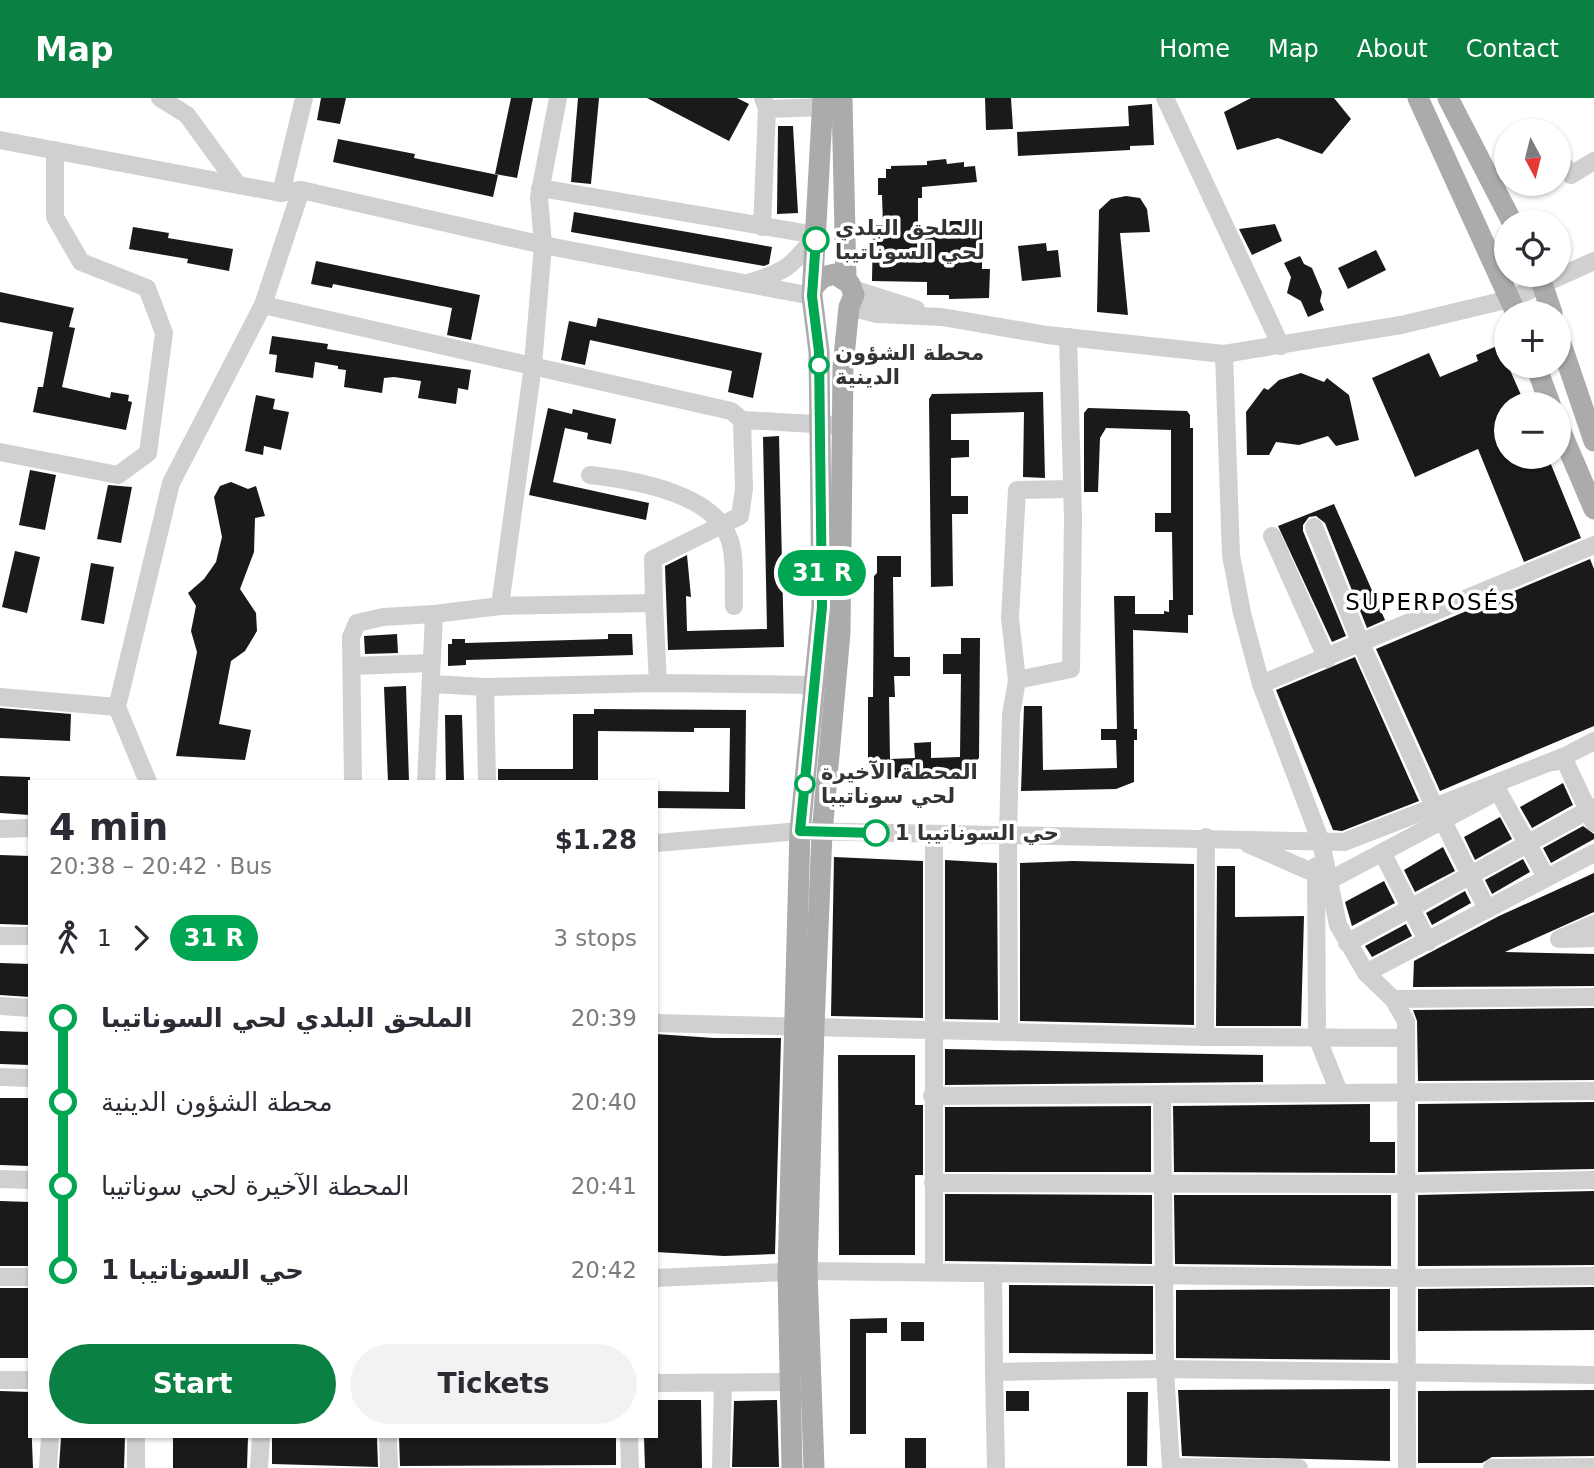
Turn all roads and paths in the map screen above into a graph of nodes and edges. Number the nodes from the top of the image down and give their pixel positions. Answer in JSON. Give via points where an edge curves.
{"nodes":[{"id":1,"x":160,"y":98,"type":"edge"},
{"id":2,"x":304,"y":98,"type":"edge"},
{"id":3,"x":558,"y":98,"type":"edge"},
{"id":4,"x":1165,"y":98,"type":"edge"},
{"id":5,"x":1418,"y":98,"type":"edge"},
{"id":6,"x":1448,"y":98,"type":"edge"},
{"id":7,"x":829,"y":101,"type":"edge"},
{"id":8,"x":765,"y":103,"type":"edge"},
{"id":9,"x":185,"y":106,"type":"edge"},
{"id":10,"x":0,"y":140,"type":"edge"},
{"id":11,"x":55,"y":150,"type":"junction"},
{"id":12,"x":1594,"y":161,"type":"edge"},
{"id":13,"x":1572,"y":174,"type":"edge"},
{"id":14,"x":239,"y":185,"type":"junction"},
{"id":15,"x":540,"y":188,"type":"junction"},
{"id":16,"x":301,"y":190,"type":"junction"},
{"id":17,"x":281,"y":193,"type":"junction"},
{"id":18,"x":1506,"y":210,"type":"edge"},
{"id":19,"x":762,"y":227,"type":"junction"},
{"id":20,"x":816,"y":235,"type":"junction"},
{"id":21,"x":543,"y":245,"type":"junction"},
{"id":22,"x":1594,"y":261,"type":"edge"},
{"id":23,"x":1571,"y":269,"type":"edge"},
{"id":24,"x":741,"y":285,"type":"junction"},
{"id":25,"x":1533,"y":287,"type":"edge"},
{"id":26,"x":814,"y":296,"type":"junction"},
{"id":27,"x":849,"y":301,"type":"junction"},
{"id":28,"x":1511,"y":301,"type":"edge"},
{"id":29,"x":1518,"y":301,"type":"edge"},
{"id":30,"x":263,"y":305,"type":"junction"},
{"id":31,"x":1494,"y":309,"type":"edge"},
{"id":32,"x":942,"y":317,"type":"junction"},
{"id":33,"x":1068,"y":337,"type":"junction"},
{"id":34,"x":1281,"y":346,"type":"junction"},
{"id":35,"x":1224,"y":354,"type":"junction"},
{"id":36,"x":533,"y":365,"type":"junction"},
{"id":37,"x":1571,"y":374,"type":"edge"},
{"id":38,"x":742,"y":420,"type":"junction"},
{"id":39,"x":820,"y":425,"type":"junction"},
{"id":40,"x":842,"y":426,"type":"junction"},
{"id":41,"x":1594,"y":442,"type":"edge"},
{"id":42,"x":0,"y":452,"type":"edge"},
{"id":43,"x":1571,"y":455,"type":"edge"},
{"id":44,"x":590,"y":475,"type":"dead end"},
{"id":45,"x":1071,"y":489,"type":"junction"},
{"id":46,"x":1594,"y":509,"type":"edge"},
{"id":47,"x":723,"y":524,"type":"junction"},
{"id":48,"x":1314,"y":527,"type":"dead end"},
{"id":49,"x":1272,"y":536,"type":"dead end"},
{"id":50,"x":1594,"y":545,"type":"edge"},
{"id":51,"x":654,"y":603,"type":"junction"},
{"id":52,"x":500,"y":606,"type":"junction"},
{"id":53,"x":734,"y":606,"type":"dead end"},
{"id":54,"x":434,"y":614,"type":"junction"},
{"id":55,"x":1362,"y":644,"type":"junction"},
{"id":56,"x":1327,"y":659,"type":"junction"},
{"id":57,"x":430,"y":663,"type":"junction"},
{"id":58,"x":353,"y":666,"type":"junction"},
{"id":59,"x":1017,"y":680,"type":"junction"},
{"id":60,"x":658,"y":683,"type":"junction"},
{"id":61,"x":432,"y":684,"type":"junction"},
{"id":62,"x":1261,"y":684,"type":"junction"},
{"id":63,"x":817,"y":685,"type":"junction"},
{"id":64,"x":485,"y":687,"type":"junction"},
{"id":65,"x":0,"y":697,"type":"edge"},
{"id":66,"x":117,"y":707,"type":"junction"},
{"id":67,"x":1594,"y":741,"type":"edge"},
{"id":68,"x":1563,"y":757,"type":"junction"},
{"id":69,"x":147,"y":780,"type":"edge"},
{"id":70,"x":353,"y":780,"type":"edge"},
{"id":71,"x":426,"y":780,"type":"edge"},
{"id":72,"x":487,"y":780,"type":"edge"},
{"id":73,"x":1498,"y":791,"type":"junction"},
{"id":74,"x":1438,"y":814,"type":"junction"},
{"id":75,"x":1592,"y":814,"type":"edge"},
{"id":76,"x":28,"y":828,"type":"edge"},
{"id":77,"x":0,"y":829,"type":"edge"},
{"id":78,"x":800,"y":831,"type":"junction"},
{"id":79,"x":822,"y":833,"type":"junction"},
{"id":80,"x":934,"y":834,"type":"junction"},
{"id":81,"x":1008,"y":835,"type":"junction"},
{"id":82,"x":1206,"y":837,"type":"junction"},
{"id":83,"x":1321,"y":842,"type":"junction"},
{"id":84,"x":658,"y":843,"type":"edge"},
{"id":85,"x":1528,"y":843,"type":"junction"},
{"id":86,"x":1594,"y":853,"type":"edge"},
{"id":87,"x":1383,"y":854,"type":"junction"},
{"id":88,"x":1470,"y":875,"type":"junction"},
{"id":89,"x":1322,"y":877,"type":"junction"},
{"id":90,"x":1546,"y":877,"type":"junction"},
{"id":91,"x":1410,"y":907,"type":"junction"},
{"id":92,"x":1488,"y":909,"type":"junction"},
{"id":93,"x":1594,"y":924,"type":"edge"},
{"id":94,"x":0,"y":936,"type":"edge"},
{"id":95,"x":28,"y":936,"type":"edge"},
{"id":96,"x":1594,"y":938,"type":"edge"},
{"id":97,"x":1428,"y":942,"type":"junction"},
{"id":98,"x":1347,"y":943,"type":"junction"},
{"id":99,"x":1366,"y":974,"type":"junction"},
{"id":100,"x":1594,"y":997,"type":"edge"},
{"id":101,"x":1393,"y":999,"type":"junction"},
{"id":102,"x":0,"y":1006,"type":"edge"},
{"id":103,"x":28,"y":1008,"type":"edge"},
{"id":104,"x":658,"y":1023,"type":"edge"},
{"id":105,"x":805,"y":1026,"type":"junction"},
{"id":106,"x":932,"y":1031,"type":"junction"},
{"id":107,"x":1009,"y":1032,"type":"junction"},
{"id":108,"x":1205,"y":1037,"type":"junction"},
{"id":109,"x":1317,"y":1037,"type":"junction"},
{"id":110,"x":1406,"y":1038,"type":"junction"},
{"id":111,"x":0,"y":1077,"type":"edge"},
{"id":112,"x":28,"y":1078,"type":"edge"},
{"id":113,"x":1406,"y":1090,"type":"junction"},
{"id":114,"x":1594,"y":1091,"type":"edge"},
{"id":115,"x":1339,"y":1092,"type":"junction"},
{"id":116,"x":932,"y":1096,"type":"junction"},
{"id":117,"x":1162,"y":1096,"type":"junction"},
{"id":118,"x":0,"y":1180,"type":"edge"},
{"id":119,"x":1594,"y":1180,"type":"edge"},
{"id":120,"x":28,"y":1181,"type":"edge"},
{"id":121,"x":933,"y":1183,"type":"junction"},
{"id":122,"x":1164,"y":1184,"type":"junction"},
{"id":123,"x":1406,"y":1184,"type":"junction"},
{"id":124,"x":798,"y":1272,"type":"junction"},
{"id":125,"x":934,"y":1272,"type":"junction"},
{"id":126,"x":993,"y":1273,"type":"junction"},
{"id":127,"x":1163,"y":1275,"type":"junction"},
{"id":128,"x":1594,"y":1276,"type":"edge"},
{"id":129,"x":0,"y":1277,"type":"edge"},
{"id":130,"x":28,"y":1277,"type":"edge"},
{"id":131,"x":658,"y":1278,"type":"edge"},
{"id":132,"x":1406,"y":1278,"type":"junction"},
{"id":133,"x":1165,"y":1369,"type":"junction"},
{"id":134,"x":994,"y":1371,"type":"junction"},
{"id":135,"x":1407,"y":1373,"type":"junction"},
{"id":136,"x":1594,"y":1375,"type":"edge"},
{"id":137,"x":28,"y":1380,"type":"edge"},
{"id":138,"x":0,"y":1381,"type":"edge"},
{"id":139,"x":723,"y":1382,"type":"junction"},
{"id":140,"x":790,"y":1382,"type":"junction"},
{"id":141,"x":658,"y":1383,"type":"edge"},
{"id":142,"x":50,"y":1438,"type":"edge"},
{"id":143,"x":136,"y":1438,"type":"edge"},
{"id":144,"x":261,"y":1438,"type":"edge"},
{"id":145,"x":388,"y":1438,"type":"edge"},
{"id":146,"x":629,"y":1438,"type":"edge"},
{"id":147,"x":1594,"y":1467,"type":"edge"},
{"id":148,"x":48,"y":1468,"type":"edge"},
{"id":149,"x":136,"y":1468,"type":"edge"},
{"id":150,"x":259,"y":1468,"type":"edge"},
{"id":151,"x":389,"y":1468,"type":"edge"},
{"id":152,"x":630,"y":1468,"type":"edge"},
{"id":153,"x":721,"y":1468,"type":"edge"},
{"id":154,"x":792,"y":1468,"type":"edge"},
{"id":155,"x":814,"y":1468,"type":"edge"},
{"id":156,"x":996,"y":1468,"type":"edge"},
{"id":157,"x":1171,"y":1468,"type":"edge"},
{"id":158,"x":1299,"y":1468,"type":"edge"},
{"id":159,"x":1407,"y":1468,"type":"edge"},
{"id":160,"x":1492,"y":1468,"type":"edge"}],
"edges":[{"from":1,"to":9,"type":"street"},
{"from":2,"to":17,"type":"street"},
{"from":3,"to":15,"type":"street"},
{"from":4,"to":34,"type":"street"},
{"from":5,"to":28,"type":"main road"},
{"from":6,"to":18,"type":"main road"},
{"from":7,"to":8,"type":"street"},
{"from":7,"to":20,"type":"main road"},
{"from":7,"to":27,"type":"main road"},
{"from":8,"to":19,"type":"street"},
{"from":9,"to":14,"type":"street"},
{"from":10,"to":11,"type":"street"},
{"from":11,"to":14,"type":"street"},
{"from":11,"to":42,"type":"street","via":[[55,217],[81,262],[147,288],[164,333],[148,453],[118,475]]},
{"from":12,"to":13,"type":"street"},
{"from":14,"to":17,"type":"street"},
{"from":15,"to":19,"type":"street"},
{"from":15,"to":21,"type":"street"},
{"from":16,"to":17,"type":"street"},
{"from":16,"to":21,"type":"street"},
{"from":16,"to":30,"type":"street"},
{"from":19,"to":20,"type":"street"},
{"from":20,"to":24,"type":"street","via":[[780,274]]},
{"from":20,"to":26,"type":"main road"},
{"from":21,"to":24,"type":"street"},
{"from":21,"to":36,"type":"street"},
{"from":22,"to":23,"type":"street"},
{"from":24,"to":26,"type":"street"},
{"from":25,"to":29,"type":"street"},
{"from":26,"to":27,"type":"main road","via":[[832,315]]},
{"from":26,"to":27,"type":"main road","via":[[829,275]]},
{"from":26,"to":39,"type":"main road"},
{"from":27,"to":32,"type":"street"},
{"from":27,"to":32,"type":"street","via":[[862,316]]},
{"from":27,"to":40,"type":"main road"},
{"from":30,"to":36,"type":"street"},
{"from":30,"to":66,"type":"street","via":[[171,483]]},
{"from":31,"to":34,"type":"street"},
{"from":32,"to":33,"type":"street"},
{"from":33,"to":35,"type":"street"},
{"from":33,"to":45,"type":"street"},
{"from":34,"to":35,"type":"street"},
{"from":35,"to":62,"type":"street","via":[[1231,555]]},
{"from":36,"to":38,"type":"street","via":[[731,411]]},
{"from":36,"to":52,"type":"street"},
{"from":37,"to":41,"type":"main road"},
{"from":38,"to":39,"type":"street"},
{"from":38,"to":47,"type":"street","via":[[740,516]]},
{"from":39,"to":40,"type":"street"},
{"from":39,"to":63,"type":"main road","via":[[822,607]]},
{"from":40,"to":79,"type":"main road","via":[[840,633]]},
{"from":43,"to":46,"type":"main road"},
{"from":44,"to":47,"type":"street","via":[[664,489],[711,512]]},
{"from":45,"to":59,"type":"street","via":[[1072,669]]},
{"from":45,"to":59,"type":"street","via":[[1017,490],[1010,618]]},
{"from":47,"to":51,"type":"street","via":[[653,559]]},
{"from":47,"to":53,"type":"street","via":[[731,544]]},
{"from":48,"to":55,"type":"street"},
{"from":49,"to":56,"type":"street"},
{"from":50,"to":55,"type":"street"},
{"from":51,"to":52,"type":"street"},
{"from":51,"to":60,"type":"street"},
{"from":52,"to":54,"type":"street"},
{"from":54,"to":57,"type":"street"},
{"from":54,"to":58,"type":"street","via":[[357,623],[351,637]]},
{"from":55,"to":56,"type":"street"},
{"from":55,"to":74,"type":"street"},
{"from":56,"to":62,"type":"street"},
{"from":57,"to":58,"type":"street"},
{"from":57,"to":61,"type":"street"},
{"from":58,"to":70,"type":"street"},
{"from":59,"to":81,"type":"street","via":[[1011,715]]},
{"from":60,"to":63,"type":"street"},
{"from":60,"to":64,"type":"street"},
{"from":61,"to":64,"type":"street"},
{"from":61,"to":71,"type":"street"},
{"from":62,"to":83,"type":"street"},
{"from":63,"to":78,"type":"main road"},
{"from":64,"to":72,"type":"street"},
{"from":65,"to":66,"type":"street"},
{"from":66,"to":69,"type":"street"},
{"from":67,"to":68,"type":"street"},
{"from":68,"to":73,"type":"street"},
{"from":68,"to":74,"type":"street"},
{"from":68,"to":75,"type":"street"},
{"from":73,"to":74,"type":"street"},
{"from":73,"to":85,"type":"street"},
{"from":74,"to":83,"type":"street","via":[[1345,842]]},
{"from":74,"to":87,"type":"street"},
{"from":74,"to":88,"type":"street"},
{"from":75,"to":85,"type":"street"},
{"from":76,"to":77,"type":"street"},
{"from":78,"to":79,"type":"street"},
{"from":78,"to":84,"type":"street"},
{"from":78,"to":105,"type":"main road"},
{"from":79,"to":80,"type":"street"},
{"from":79,"to":105,"type":"main road"},
{"from":80,"to":81,"type":"street"},
{"from":80,"to":106,"type":"street"},
{"from":81,"to":82,"type":"street"},
{"from":81,"to":107,"type":"street"},
{"from":82,"to":83,"type":"street"},
{"from":82,"to":89,"type":"street","via":[[1254,845]]},
{"from":82,"to":108,"type":"street"},
{"from":83,"to":89,"type":"street"},
{"from":85,"to":88,"type":"street"},
{"from":85,"to":90,"type":"street"},
{"from":86,"to":90,"type":"street"},
{"from":87,"to":89,"type":"street"},
{"from":87,"to":91,"type":"street"},
{"from":88,"to":91,"type":"street"},
{"from":88,"to":92,"type":"street"},
{"from":89,"to":98,"type":"street"},
{"from":89,"to":109,"type":"street"},
{"from":90,"to":92,"type":"street"},
{"from":91,"to":97,"type":"street"},
{"from":91,"to":98,"type":"street"},
{"from":92,"to":97,"type":"street"},
{"from":93,"to":96,"type":"street","via":[[1559,939]]},
{"from":94,"to":95,"type":"street"},
{"from":97,"to":99,"type":"street"},
{"from":98,"to":99,"type":"street"},
{"from":99,"to":101,"type":"street"},
{"from":100,"to":101,"type":"street"},
{"from":101,"to":110,"type":"street","via":[[1406,1020]]},
{"from":102,"to":103,"type":"street"},
{"from":104,"to":105,"type":"street"},
{"from":105,"to":106,"type":"street"},
{"from":105,"to":124,"type":"main road"},
{"from":106,"to":107,"type":"street"},
{"from":106,"to":116,"type":"street"},
{"from":107,"to":108,"type":"street"},
{"from":108,"to":109,"type":"street"},
{"from":109,"to":110,"type":"street"},
{"from":109,"to":115,"type":"street"},
{"from":110,"to":113,"type":"street"},
{"from":111,"to":112,"type":"street"},
{"from":113,"to":114,"type":"street"},
{"from":113,"to":115,"type":"street"},
{"from":113,"to":123,"type":"street"},
{"from":115,"to":117,"type":"street"},
{"from":116,"to":117,"type":"street"},
{"from":116,"to":121,"type":"street"},
{"from":117,"to":122,"type":"street"},
{"from":118,"to":120,"type":"street"},
{"from":119,"to":123,"type":"street"},
{"from":121,"to":122,"type":"street"},
{"from":121,"to":125,"type":"street"},
{"from":122,"to":123,"type":"street"},
{"from":122,"to":127,"type":"street"},
{"from":123,"to":132,"type":"street"},
{"from":124,"to":125,"type":"street"},
{"from":124,"to":131,"type":"street"},
{"from":124,"to":140,"type":"main road"},
{"from":124,"to":155,"type":"main road"},
{"from":125,"to":126,"type":"street"},
{"from":126,"to":127,"type":"street"},
{"from":126,"to":134,"type":"street"},
{"from":127,"to":132,"type":"street"},
{"from":127,"to":133,"type":"street"},
{"from":128,"to":132,"type":"street"},
{"from":129,"to":130,"type":"street"},
{"from":132,"to":135,"type":"street"},
{"from":133,"to":134,"type":"street"},
{"from":133,"to":135,"type":"street"},
{"from":133,"to":157,"type":"street"},
{"from":134,"to":156,"type":"street"},
{"from":135,"to":136,"type":"street"},
{"from":135,"to":159,"type":"street"},
{"from":137,"to":138,"type":"street"},
{"from":139,"to":140,"type":"street"},
{"from":139,"to":141,"type":"street"},
{"from":139,"to":153,"type":"street"},
{"from":140,"to":154,"type":"main road"},
{"from":142,"to":148,"type":"street"},
{"from":143,"to":149,"type":"street"},
{"from":144,"to":150,"type":"street"},
{"from":145,"to":151,"type":"street"},
{"from":146,"to":152,"type":"street"},
{"from":147,"to":160,"type":"street"},
{"from":157,"to":158,"type":"street"}]}
